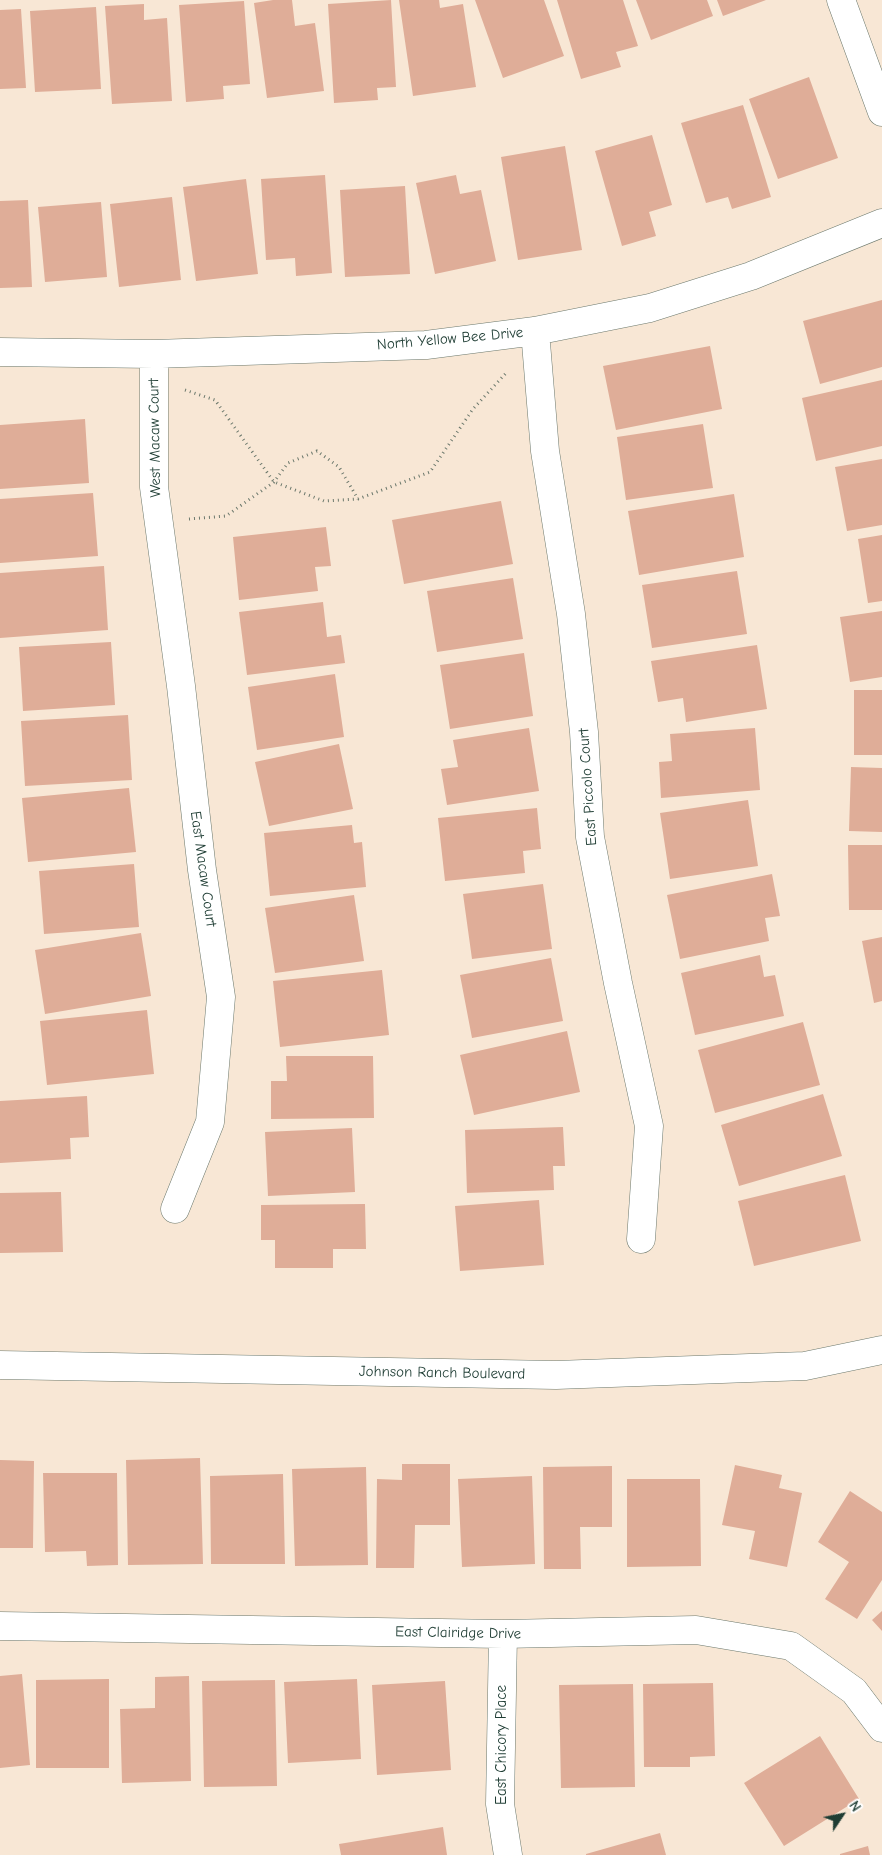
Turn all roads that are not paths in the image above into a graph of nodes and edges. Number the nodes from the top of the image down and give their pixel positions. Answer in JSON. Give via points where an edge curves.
{"nodes":[{"id":1,"x":841,"y":0,"type":"edge"},
{"id":2,"x":882,"y":112,"type":"edge"},
{"id":3,"x":882,"y":223,"type":"edge"},
{"id":4,"x":536,"y":331,"type":"junction"},
{"id":5,"x":0,"y":352,"type":"edge"},
{"id":6,"x":154,"y":354,"type":"junction"},
{"id":7,"x":159,"y":522,"type":"joint"},
{"id":8,"x":175,"y":1209,"type":"dead end"},
{"id":9,"x":641,"y":1239,"type":"dead end"},
{"id":10,"x":882,"y":1350,"type":"edge"},
{"id":11,"x":0,"y":1364,"type":"edge"},
{"id":12,"x":0,"y":1626,"type":"edge"},
{"id":13,"x":503,"y":1634,"type":"junction"},
{"id":14,"x":882,"y":1728,"type":"edge"},
{"id":15,"x":508,"y":1855,"type":"edge"}],
"edges":[{"from":1,"to":2,"type":"street"},
{"from":3,"to":4,"type":"street","name":"North Yellow Bee Drive","via":[[751,276],[650,308]]},
{"from":4,"to":6,"type":"street","name":"North Yellow Bee Drive","via":[[426,345]]},
{"from":4,"to":9,"type":"street","name":"East Piccolo Court","via":[[545,451],[571,614],[584,732],[590,837],[649,1126]]},
{"from":5,"to":6,"type":"street","name":"North Yellow Bee Drive"},
{"from":6,"to":7,"type":"street","name":"West Macaw Court","via":[[154,487]]},
{"from":7,"to":8,"type":"street","name":"East Macaw Court","via":[[221,997],[210,1122]]},
{"from":10,"to":11,"type":"street","name":"Johnson Ranch Boulevard","via":[[805,1366],[556,1375]]},
{"from":12,"to":13,"type":"street","name":"East Clairidge Drive"},
{"from":13,"to":14,"type":"street","name":"East Clairidge Drive","via":[[696,1630],[791,1646],[854,1691]]},
{"from":13,"to":15,"type":"street","name":"East Chicory Place","via":[[500,1804]]}]}
